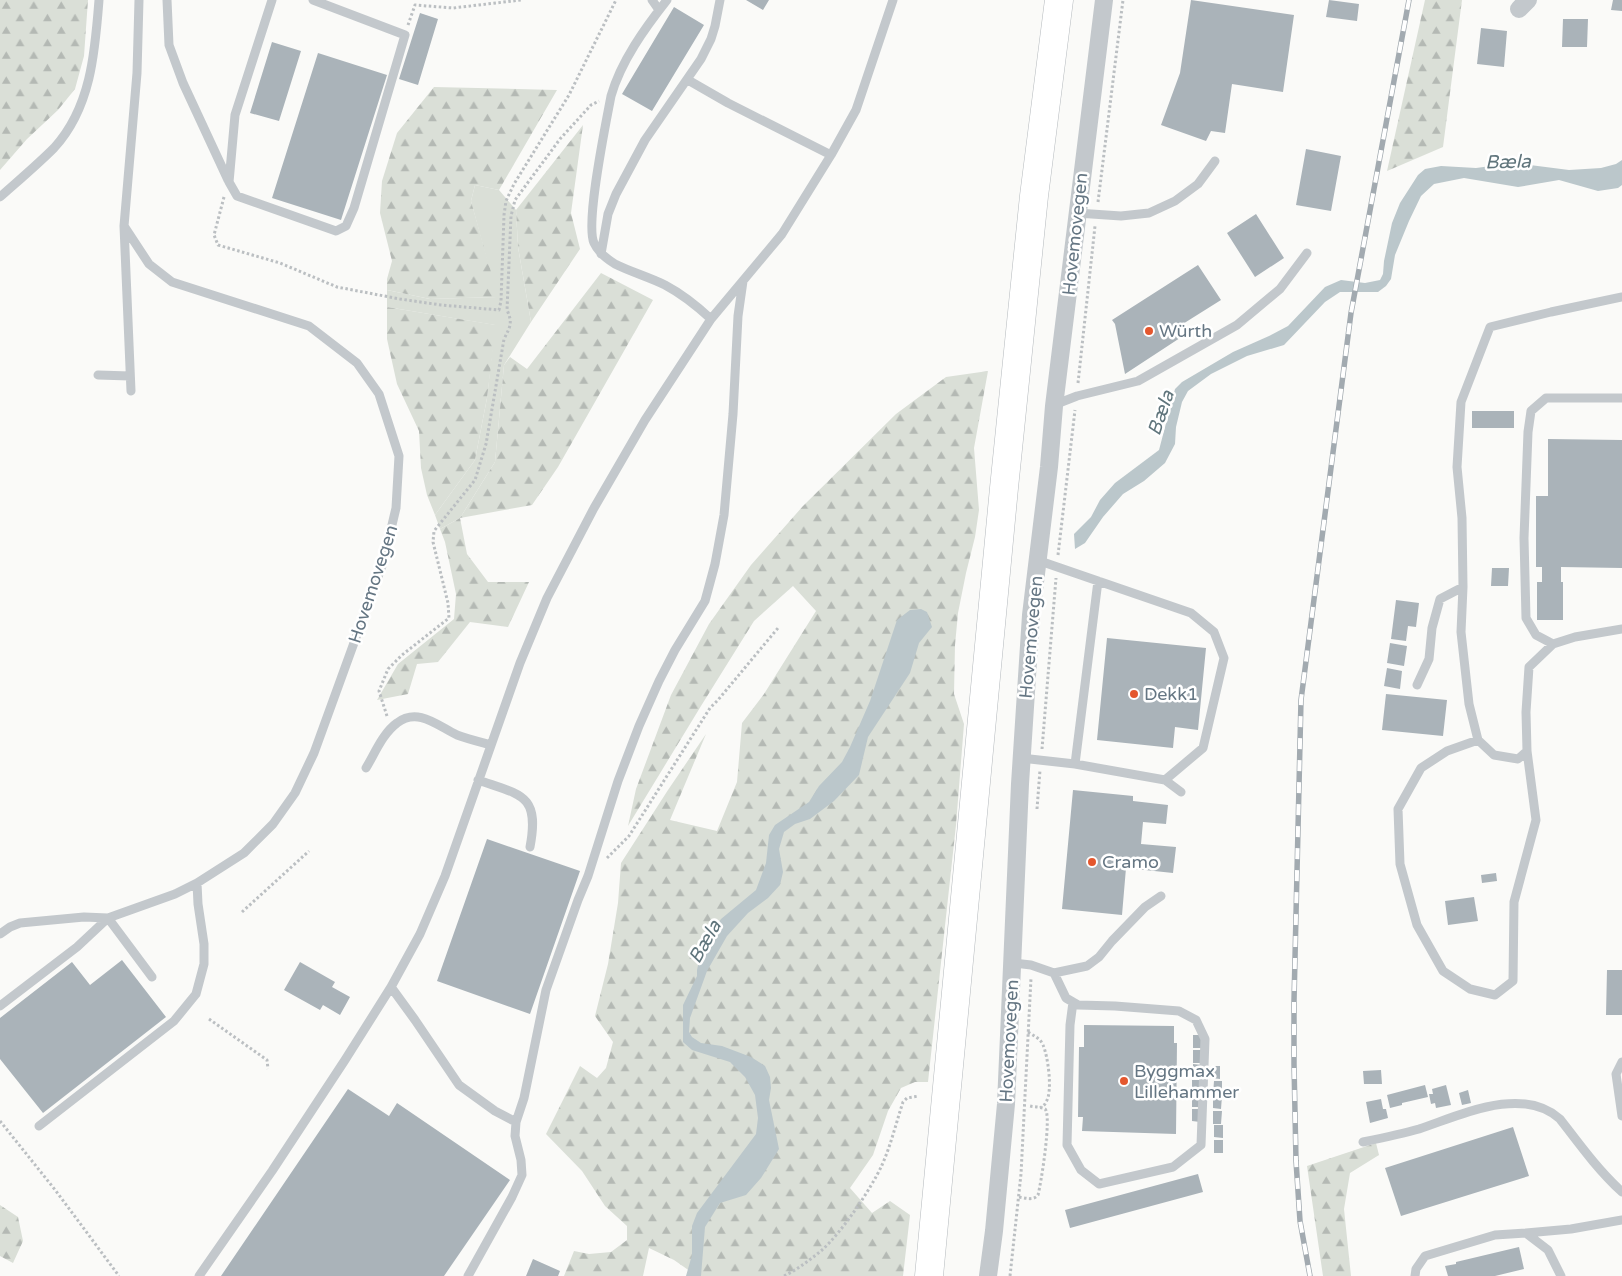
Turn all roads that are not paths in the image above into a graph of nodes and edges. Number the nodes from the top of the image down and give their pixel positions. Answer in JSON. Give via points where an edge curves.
{"nodes":[{"id":1,"x":98,"y":0,"type":"edge"},
{"id":2,"x":139,"y":0,"type":"edge"},
{"id":3,"x":168,"y":0,"type":"edge"},
{"id":4,"x":272,"y":0,"type":"edge"},
{"id":5,"x":312,"y":0,"type":"edge"},
{"id":6,"x":652,"y":0,"type":"edge"},
{"id":7,"x":667,"y":0,"type":"edge"},
{"id":8,"x":720,"y":0,"type":"edge"},
{"id":9,"x":893,"y":0,"type":"edge"},
{"id":10,"x":1059,"y":0,"type":"edge"},
{"id":11,"x":1104,"y":0,"type":"edge"},
{"id":12,"x":659,"y":10,"type":"junction"},
{"id":13,"x":688,"y":80,"type":"junction"},
{"id":14,"x":831,"y":155,"type":"junction"},
{"id":15,"x":1214,"y":161,"type":"dead end"},
{"id":16,"x":229,"y":182,"type":"junction"},
{"id":17,"x":2,"y":195,"type":"edge"},
{"id":18,"x":0,"y":204,"type":"edge"},
{"id":19,"x":1077,"y":213,"type":"junction"},
{"id":20,"x":124,"y":226,"type":"junction"},
{"id":21,"x":1307,"y":253,"type":"dead end"},
{"id":22,"x":601,"y":254,"type":"junction"},
{"id":23,"x":743,"y":281,"type":"junction"},
{"id":24,"x":1622,"y":297,"type":"edge"},
{"id":25,"x":711,"y":319,"type":"junction"},
{"id":26,"x":98,"y":375,"type":"dead end"},
{"id":27,"x":130,"y":376,"type":"junction"},
{"id":28,"x":131,"y":390,"type":"dead end"},
{"id":29,"x":1622,"y":398,"type":"edge"},
{"id":30,"x":1054,"y":406,"type":"junction"},
{"id":31,"x":1038,"y":560,"type":"junction"},
{"id":32,"x":1098,"y":581,"type":"junction"},
{"id":33,"x":1463,"y":587,"type":"junction"},
{"id":34,"x":1622,"y":629,"type":"edge"},
{"id":35,"x":1553,"y":644,"type":"junction"},
{"id":36,"x":1417,"y":685,"type":"dead end"},
{"id":37,"x":1478,"y":740,"type":"junction"},
{"id":38,"x":491,"y":745,"type":"junction"},
{"id":39,"x":1527,"y":751,"type":"junction"},
{"id":40,"x":1021,"y":758,"type":"junction"},
{"id":41,"x":1075,"y":764,"type":"junction"},
{"id":42,"x":366,"y":768,"type":"dead end"},
{"id":43,"x":478,"y":780,"type":"junction"},
{"id":44,"x":1165,"y":780,"type":"junction"},
{"id":45,"x":1181,"y":792,"type":"dead end"},
{"id":46,"x":530,"y":847,"type":"dead end"},
{"id":47,"x":966,"y":880,"type":"junction"},
{"id":48,"x":197,"y":883,"type":"junction"},
{"id":49,"x":1161,"y":896,"type":"dead end"},
{"id":50,"x":108,"y":918,"type":"junction"},
{"id":51,"x":0,"y":934,"type":"edge"},
{"id":52,"x":1013,"y":963,"type":"junction"},
{"id":53,"x":1054,"y":973,"type":"junction"},
{"id":54,"x":152,"y":977,"type":"dead end"},
{"id":55,"x":391,"y":987,"type":"junction"},
{"id":56,"x":1073,"y":1002,"type":"junction"},
{"id":57,"x":0,"y":1006,"type":"edge"},
{"id":58,"x":1622,"y":1062,"type":"edge"},
{"id":59,"x":932,"y":1096,"type":"junction"},
{"id":60,"x":1622,"y":1116,"type":"edge"},
{"id":61,"x":516,"y":1122,"type":"junction"},
{"id":62,"x":39,"y":1126,"type":"dead end"},
{"id":63,"x":1363,"y":1142,"type":"dead end"},
{"id":64,"x":1622,"y":1192,"type":"edge"},
{"id":65,"x":1622,"y":1220,"type":"edge"},
{"id":66,"x":1526,"y":1233,"type":"junction"},
{"id":67,"x":199,"y":1276,"type":"edge"},
{"id":68,"x":468,"y":1276,"type":"edge"},
{"id":69,"x":913,"y":1276,"type":"edge"},
{"id":70,"x":929,"y":1276,"type":"edge"},
{"id":71,"x":941,"y":1276,"type":"edge"},
{"id":72,"x":988,"y":1276,"type":"edge"},
{"id":73,"x":1416,"y":1276,"type":"edge"},
{"id":74,"x":1561,"y":1276,"type":"edge"}],
"edges":[{"from":1,"to":17,"type":"lane","via":[[93,62],[72,123],[54,148]]},
{"from":2,"to":20,"type":"lane","via":[[137,73]]},
{"from":3,"to":16,"type":"lane","via":[[170,45],[183,83]]},
{"from":4,"to":16,"type":"lane","via":[[235,115]]},
{"from":5,"to":16,"type":"lane","via":[[405,35],[346,226],[336,230],[237,196]]},
{"from":6,"to":12,"type":"lane"},
{"from":7,"to":12,"type":"lane"},
{"from":8,"to":13,"type":"lane","via":[[711,39]]},
{"from":9,"to":14,"type":"lane","via":[[856,110]]},
{"from":10,"to":47,"type":"highway","via":[[1026,274]]},
{"from":11,"to":19,"type":"street","name":"Hovemovegen"},
{"from":12,"to":22,"type":"lane","via":[[624,64],[611,96],[591,226],[594,243]]},
{"from":13,"to":14,"type":"lane"},
{"from":13,"to":22,"type":"lane","via":[[645,140],[616,194],[608,214]]},
{"from":14,"to":23,"type":"lane","via":[[782,234]]},
{"from":15,"to":19,"type":"lane","via":[[1198,184],[1175,201],[1149,212],[1133,215]]},
{"from":17,"to":18,"type":"lane"},
{"from":19,"to":30,"type":"street","name":"Hovemovegen"},
{"from":20,"to":27,"type":"lane"},
{"from":20,"to":48,"type":"lane","name":"Hovemovegen","via":[[150,264],[172,282],[309,326],[357,363],[379,394],[399,456],[396,508],[383,563],[314,753],[283,811],[259,839],[244,853]]},
{"from":21,"to":30,"type":"lane","via":[[1280,288],[1237,325],[1138,381],[1077,396]]},
{"from":22,"to":25,"type":"lane","via":[[614,264],[666,286]]},
{"from":23,"to":25,"type":"lane"},
{"from":23,"to":61,"type":"lane","via":[[724,515],[715,564],[705,601],[659,681],[618,781],[588,876],[546,990]]},
{"from":24,"to":33,"type":"lane","via":[[1490,327],[1461,402],[1457,467]]},
{"from":25,"to":38,"type":"lane","via":[[640,428],[594,508],[552,590],[520,663]]},
{"from":26,"to":27,"type":"lane"},
{"from":27,"to":28,"type":"lane"},
{"from":29,"to":35,"type":"lane","via":[[1546,398],[1530,411],[1524,538],[1526,618],[1536,635]]},
{"from":30,"to":31,"type":"street","name":"Hovemovegen"},
{"from":31,"to":32,"type":"lane"},
{"from":31,"to":40,"type":"street","name":"Hovemovegen"},
{"from":32,"to":41,"type":"lane"},
{"from":32,"to":44,"type":"lane","via":[[1191,613],[1214,632],[1224,658],[1203,748]]},
{"from":33,"to":36,"type":"lane","via":[[1440,599],[1432,628],[1429,659]]},
{"from":33,"to":37,"type":"lane","via":[[1461,632],[1469,704]]},
{"from":34,"to":35,"type":"lane"},
{"from":35,"to":39,"type":"lane","via":[[1529,667]]},
{"from":37,"to":39,"type":"lane","via":[[1494,755],[1518,759]]},
{"from":37,"to":39,"type":"lane","via":[[1448,751],[1421,768],[1398,809],[1400,864],[1417,925],[1443,971],[1470,989],[1495,995],[1513,981],[1514,902],[1536,820]]},
{"from":38,"to":42,"type":"lane","via":[[458,735],[425,718],[408,716],[396,723]]},
{"from":38,"to":43,"type":"lane"},
{"from":40,"to":41,"type":"lane"},
{"from":40,"to":52,"type":"street","name":"Hovemovegen"},
{"from":41,"to":44,"type":"lane"},
{"from":43,"to":46,"type":"lane","via":[[522,796],[532,811],[534,829]]},
{"from":43,"to":55,"type":"lane","via":[[424,926]]},
{"from":44,"to":45,"type":"lane"},
{"from":47,"to":59,"type":"highway"},
{"from":47,"to":71,"type":"highway","via":[[972,929]]},
{"from":48,"to":50,"type":"lane","name":"Hovemovegen"},
{"from":48,"to":62,"type":"lane","via":[[204,964],[196,994],[174,1021]]},
{"from":49,"to":53,"type":"lane","via":[[1145,907],[1087,966]]},
{"from":50,"to":51,"type":"lane","name":"Hovemovegen","via":[[84,916],[20,923]]},
{"from":50,"to":54,"type":"lane"},
{"from":50,"to":57,"type":"lane","name":"Hovemovegen","via":[[77,947]]},
{"from":52,"to":53,"type":"lane"},
{"from":52,"to":72,"type":"street","name":"Hovemovegen","via":[[1006,1104]]},
{"from":53,"to":56,"type":"lane","via":[[1066,998]]},
{"from":55,"to":61,"type":"lane","via":[[458,1085]]},
{"from":55,"to":67,"type":"lane","via":[[272,1171]]},
{"from":56,"to":56,"type":"lane","via":[[1078,1005],[1179,1011],[1196,1020],[1205,1039],[1201,1145],[1173,1167],[1099,1184],[1081,1170],[1067,1145]]},
{"from":58,"to":60,"type":"lane","via":[[1616,1074]]},
{"from":59,"to":69,"type":"highway"},
{"from":59,"to":70,"type":"highway"},
{"from":61,"to":68,"type":"lane","via":[[515,1136],[522,1175]]},
{"from":63,"to":64,"type":"lane","via":[[1412,1131],[1497,1104],[1530,1104],[1555,1114],[1608,1180]]},
{"from":65,"to":66,"type":"lane"},
{"from":66,"to":73,"type":"lane","via":[[1495,1235],[1425,1256],[1416,1269]]},
{"from":66,"to":74,"type":"lane","via":[[1548,1250]]}]}
